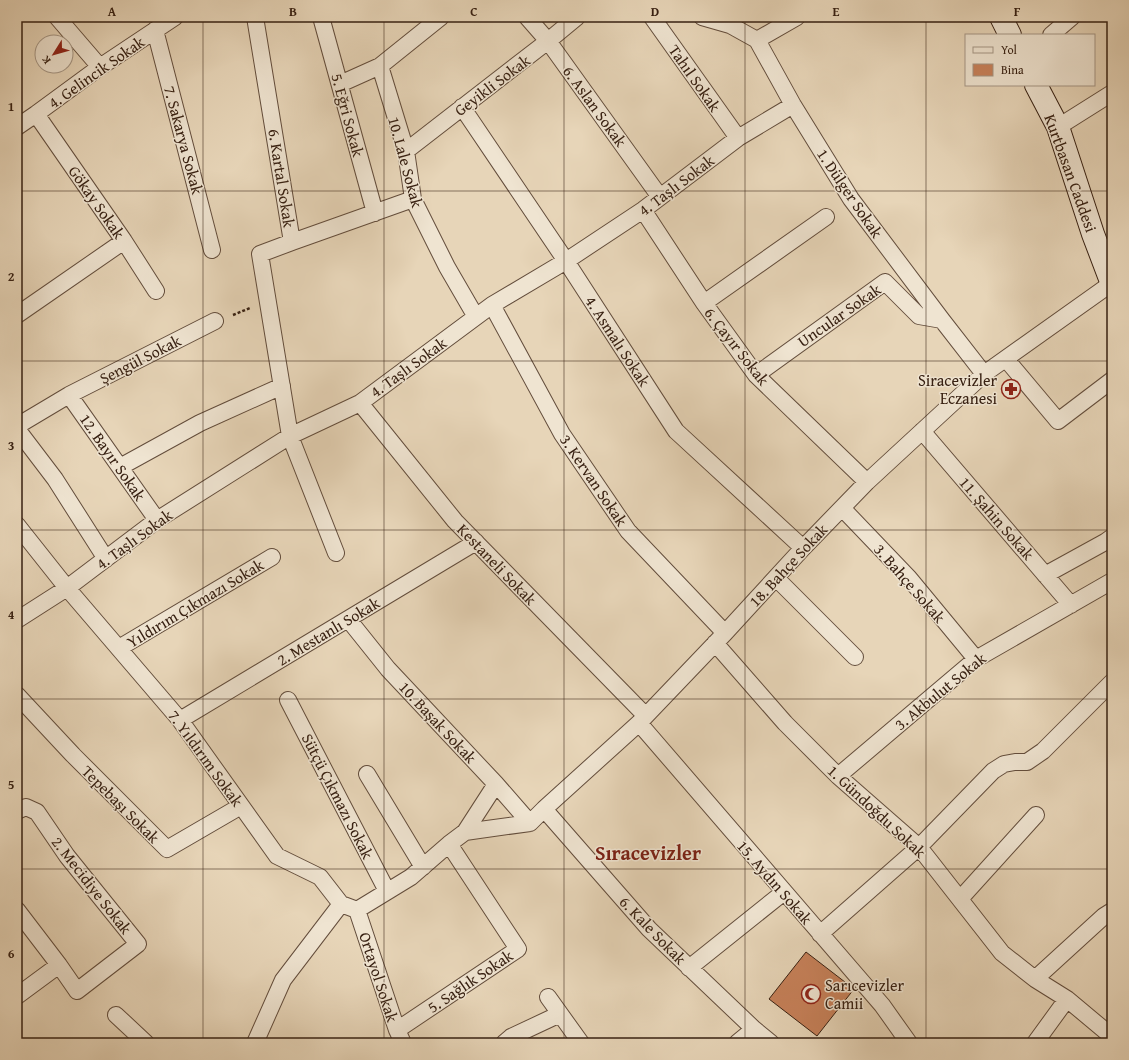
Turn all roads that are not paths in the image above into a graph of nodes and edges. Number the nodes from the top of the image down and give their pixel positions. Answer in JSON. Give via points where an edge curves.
{"nodes":[{"id":1,"x":57,"y":17,"type":"edge"},
{"id":2,"x":175,"y":17,"type":"edge"},
{"id":3,"x":255,"y":17,"type":"edge"},
{"id":4,"x":321,"y":17,"type":"edge"},
{"id":5,"x":441,"y":17,"type":"edge"},
{"id":6,"x":527,"y":17,"type":"edge"},
{"id":7,"x":577,"y":17,"type":"edge"},
{"id":8,"x":652,"y":17,"type":"edge"},
{"id":9,"x":702,"y":17,"type":"edge"},
{"id":10,"x":797,"y":17,"type":"edge"},
{"id":11,"x":1001,"y":17,"type":"edge"},
{"id":12,"x":1072,"y":17,"type":"edge"},
{"id":13,"x":155,"y":30,"type":"junction"},
{"id":14,"x":1010,"y":34,"type":"edge"},
{"id":15,"x":1052,"y":34,"type":"edge"},
{"id":16,"x":757,"y":40,"type":"junction"},
{"id":17,"x":548,"y":41,"type":"junction"},
{"id":18,"x":100,"y":66,"type":"junction"},
{"id":19,"x":380,"y":66,"type":"junction"},
{"id":20,"x":340,"y":84,"type":"junction"},
{"id":21,"x":1037,"y":86,"type":"edge"},
{"id":22,"x":1112,"y":93,"type":"edge"},
{"id":23,"x":793,"y":105,"type":"junction"},
{"id":24,"x":462,"y":107,"type":"junction"},
{"id":25,"x":36,"y":114,"type":"junction"},
{"id":26,"x":18,"y":125,"type":"edge"},
{"id":27,"x":1058,"y":127,"type":"junction"},
{"id":28,"x":738,"y":138,"type":"junction"},
{"id":29,"x":406,"y":151,"type":"junction"},
{"id":30,"x":660,"y":197,"type":"junction"},
{"id":31,"x":413,"y":199,"type":"junction"},
{"id":32,"x":643,"y":210,"type":"junction"},
{"id":33,"x":375,"y":213,"type":"junction"},
{"id":34,"x":826,"y":217,"type":"dead end"},
{"id":35,"x":124,"y":241,"type":"junction"},
{"id":36,"x":292,"y":242,"type":"junction"},
{"id":37,"x":212,"y":250,"type":"dead end"},
{"id":38,"x":566,"y":261,"type":"junction"},
{"id":39,"x":1112,"y":284,"type":"edge"},
{"id":40,"x":156,"y":290,"type":"dead end"},
{"id":41,"x":704,"y":303,"type":"junction"},
{"id":42,"x":492,"y":305,"type":"junction"},
{"id":43,"x":17,"y":314,"type":"edge"},
{"id":44,"x":476,"y":317,"type":"junction"},
{"id":45,"x":942,"y":320,"type":"junction"},
{"id":46,"x":215,"y":321,"type":"road end"},
{"id":47,"x":1006,"y":359,"type":"junction"},
{"id":48,"x":984,"y":374,"type":"junction"},
{"id":49,"x":756,"y":375,"type":"junction"},
{"id":50,"x":1112,"y":380,"type":"edge"},
{"id":51,"x":282,"y":386,"type":"junction"},
{"id":52,"x":69,"y":395,"type":"junction"},
{"id":53,"x":360,"y":403,"type":"junction"},
{"id":54,"x":17,"y":426,"type":"edge"},
{"id":55,"x":17,"y":429,"type":"edge"},
{"id":56,"x":922,"y":431,"type":"junction"},
{"id":57,"x":290,"y":436,"type":"junction"},
{"id":58,"x":120,"y":467,"type":"junction"},
{"id":59,"x":867,"y":482,"type":"junction"},
{"id":60,"x":842,"y":508,"type":"junction"},
{"id":61,"x":157,"y":520,"type":"junction"},
{"id":62,"x":17,"y":525,"type":"edge"},
{"id":63,"x":1112,"y":538,"type":"edge"},
{"id":64,"x":476,"y":542,"type":"junction"},
{"id":65,"x":803,"y":548,"type":"junction"},
{"id":66,"x":336,"y":553,"type":"dead end"},
{"id":67,"x":272,"y":557,"type":"dead end"},
{"id":68,"x":106,"y":558,"type":"junction"},
{"id":69,"x":1045,"y":575,"type":"junction"},
{"id":70,"x":776,"y":578,"type":"junction"},
{"id":71,"x":1112,"y":581,"type":"edge"},
{"id":72,"x":67,"y":588,"type":"junction"},
{"id":73,"x":1071,"y":605,"type":"junction"},
{"id":74,"x":348,"y":619,"type":"junction"},
{"id":75,"x":17,"y":620,"type":"edge"},
{"id":76,"x":720,"y":638,"type":"junction"},
{"id":77,"x":119,"y":648,"type":"junction"},
{"id":78,"x":855,"y":657,"type":"dead end"},
{"id":79,"x":976,"y":660,"type":"junction"},
{"id":80,"x":1112,"y":682,"type":"edge"},
{"id":81,"x":17,"y":695,"type":"edge"},
{"id":82,"x":288,"y":700,"type":"dead end"},
{"id":83,"x":642,"y":719,"type":"junction"},
{"id":84,"x":180,"y":720,"type":"junction"},
{"id":85,"x":367,"y":774,"type":"dead end"},
{"id":86,"x":838,"y":776,"type":"junction"},
{"id":87,"x":496,"y":784,"type":"junction"},
{"id":88,"x":241,"y":806,"type":"junction"},
{"id":89,"x":544,"y":809,"type":"junction"},
{"id":90,"x":17,"y":811,"type":"edge"},
{"id":91,"x":1036,"y":814,"type":"dead end"},
{"id":92,"x":530,"y":823,"type":"junction"},
{"id":93,"x":465,"y":832,"type":"junction"},
{"id":94,"x":449,"y":844,"type":"junction"},
{"id":95,"x":919,"y":847,"type":"junction"},
{"id":96,"x":423,"y":867,"type":"junction"},
{"id":97,"x":387,"y":891,"type":"junction"},
{"id":98,"x":784,"y":892,"type":"junction"},
{"id":99,"x":960,"y":899,"type":"junction"},
{"id":100,"x":341,"y":904,"type":"junction"},
{"id":101,"x":17,"y":910,"type":"edge"},
{"id":102,"x":357,"y":910,"type":"junction"},
{"id":103,"x":1112,"y":910,"type":"edge"},
{"id":104,"x":820,"y":934,"type":"junction"},
{"id":105,"x":59,"y":965,"type":"junction"},
{"id":106,"x":690,"y":968,"type":"junction"},
{"id":107,"x":1035,"y":979,"type":"junction"},
{"id":108,"x":17,"y":996,"type":"edge"},
{"id":109,"x":548,"y":996,"type":"dead end"},
{"id":110,"x":1067,"y":999,"type":"junction"},
{"id":111,"x":560,"y":1014,"type":"junction"},
{"id":112,"x":116,"y":1015,"type":"dead end"},
{"id":113,"x":754,"y":1029,"type":"junction"},
{"id":114,"x":1111,"y":1035,"type":"edge"},
{"id":115,"x":400,"y":1037,"type":"edge"},
{"id":116,"x":146,"y":1043,"type":"edge"},
{"id":117,"x":255,"y":1043,"type":"edge"},
{"id":118,"x":504,"y":1043,"type":"edge"},
{"id":119,"x":581,"y":1043,"type":"edge"},
{"id":120,"x":737,"y":1043,"type":"edge"},
{"id":121,"x":771,"y":1043,"type":"edge"},
{"id":122,"x":909,"y":1043,"type":"edge"},
{"id":123,"x":1035,"y":1043,"type":"edge"}],
"edges":[{"from":1,"to":18,"type":"street"},
{"from":2,"to":13,"type":"street","name":"4. Gelincik Sokak"},
{"from":3,"to":36,"type":"street","name":"6. Kartal Sokak"},
{"from":4,"to":20,"type":"street","name":"5. Eğri Sokak"},
{"from":5,"to":19,"type":"street"},
{"from":6,"to":17,"type":"street","name":"6. Aslan Sokak"},
{"from":7,"to":17,"type":"street","name":"Geyikli Sokak"},
{"from":8,"to":28,"type":"street","name":"Tahıl Sokak"},
{"from":9,"to":16,"type":"street","via":[[730,25]]},
{"from":10,"to":16,"type":"street"},
{"from":11,"to":14,"type":"main road"},
{"from":12,"to":15,"type":"street"},
{"from":13,"to":18,"type":"street","name":"4. Gelincik Sokak"},
{"from":13,"to":37,"type":"street","name":"7. Sakarya Sokak"},
{"from":16,"to":23,"type":"street","name":"1. Dülger Sokak"},
{"from":17,"to":24,"type":"street","name":"Geyikli Sokak"},
{"from":17,"to":30,"type":"street","name":"6. Aslan Sokak"},
{"from":18,"to":25,"type":"street","name":"4. Gelincik Sokak"},
{"from":19,"to":20,"type":"street"},
{"from":19,"to":29,"type":"street","name":"10. Lale Sokak"},
{"from":20,"to":33,"type":"street","name":"5. Eğri Sokak"},
{"from":21,"to":27,"type":"main road","name":"Kurtbasan Caddesi"},
{"from":22,"to":27,"type":"street"},
{"from":23,"to":28,"type":"street","name":"4. Taşlı Sokak"},
{"from":23,"to":45,"type":"street","name":"1. Dülger Sokak","via":[[851,199]]},
{"from":24,"to":29,"type":"street","name":"Geyikli Sokak"},
{"from":24,"to":38,"type":"street","name":"4. Asmalı Sokak"},
{"from":25,"to":26,"type":"street","name":"4. Gelincik Sokak"},
{"from":25,"to":35,"type":"street","name":"Gökay Sokak"},
{"from":27,"to":39,"type":"main road","name":"Kurtbasan Caddesi"},
{"from":28,"to":30,"type":"street","name":"4. Taşlı Sokak"},
{"from":29,"to":31,"type":"street","name":"10. Lale Sokak"},
{"from":30,"to":32,"type":"street","name":"4. Taşlı Sokak"},
{"from":31,"to":33,"type":"street"},
{"from":31,"to":44,"type":"street","name":"10. Lale Sokak","via":[[447,267]]},
{"from":32,"to":38,"type":"street","name":"4. Taşlı Sokak"},
{"from":32,"to":41,"type":"street","name":"6. Çayır Sokak"},
{"from":33,"to":36,"type":"street"},
{"from":34,"to":41,"type":"street"},
{"from":35,"to":40,"type":"street","name":"Gökay Sokak"},
{"from":35,"to":43,"type":"street"},
{"from":36,"to":51,"type":"street","name":"6. Kartal Sokak","via":[[260,254]]},
{"from":38,"to":42,"type":"street","name":"4. Taşlı Sokak"},
{"from":38,"to":65,"type":"street","name":"4. Asmalı Sokak","via":[[676,431]]},
{"from":39,"to":47,"type":"street","name":"18. Bahçe Sokak"},
{"from":41,"to":49,"type":"street","name":"6. Çayır Sokak"},
{"from":42,"to":44,"type":"street","name":"4. Taşlı Sokak"},
{"from":42,"to":76,"type":"street","name":"3. Kervan Sokak","via":[[562,434],[628,531]]},
{"from":44,"to":53,"type":"street","name":"4. Taşlı Sokak"},
{"from":45,"to":48,"type":"street","name":"1. Dülger Sokak"},
{"from":45,"to":49,"type":"street","name":"Uncular Sokak","via":[[919,316],[885,282]]},
{"from":46,"to":52,"type":"street","name":"Şengül Sokak"},
{"from":47,"to":48,"type":"street","name":"18. Bahçe Sokak"},
{"from":47,"to":50,"type":"street","via":[[1058,421]]},
{"from":48,"to":56,"type":"street","name":"18. Bahçe Sokak"},
{"from":49,"to":59,"type":"street","name":"6. Çayır Sokak"},
{"from":51,"to":57,"type":"street","name":"6. Kartal Sokak"},
{"from":51,"to":58,"type":"street","via":[[200,423]]},
{"from":52,"to":54,"type":"street","name":"Şengül Sokak"},
{"from":52,"to":58,"type":"street","name":"12. Bayır Sokak"},
{"from":53,"to":57,"type":"street","name":"4. Taşlı Sokak"},
{"from":53,"to":64,"type":"street","name":"Kestaneli Sokak","via":[[455,520]]},
{"from":55,"to":68,"type":"street","via":[[55,479]]},
{"from":56,"to":59,"type":"street","name":"18. Bahçe Sokak"},
{"from":56,"to":69,"type":"street","name":"11. Şahin Sokak"},
{"from":57,"to":61,"type":"street","name":"4. Taşlı Sokak"},
{"from":57,"to":66,"type":"street","name":"6. Kartal Sokak"},
{"from":58,"to":61,"type":"street","name":"12. Bayır Sokak"},
{"from":59,"to":60,"type":"street","name":"18. Bahçe Sokak"},
{"from":60,"to":65,"type":"street","name":"18. Bahçe Sokak"},
{"from":60,"to":79,"type":"street","name":"3. Bahçe Sokak","via":[[909,578]]},
{"from":61,"to":68,"type":"street","name":"4. Taşlı Sokak"},
{"from":62,"to":72,"type":"street","name":"7. Yıldırım Sokak"},
{"from":63,"to":69,"type":"street"},
{"from":64,"to":74,"type":"street","name":"2. Mestanlı Sokak"},
{"from":64,"to":83,"type":"street","name":"Kestaneli Sokak"},
{"from":65,"to":70,"type":"street","name":"18. Bahçe Sokak"},
{"from":67,"to":77,"type":"street","name":"Yıldırım Çıkmazı Sokak"},
{"from":68,"to":72,"type":"street","name":"4. Taşlı Sokak"},
{"from":69,"to":73,"type":"street","name":"11. Şahin Sokak"},
{"from":70,"to":76,"type":"street","name":"18. Bahçe Sokak"},
{"from":70,"to":78,"type":"street"},
{"from":71,"to":73,"type":"street","name":"3. Akbulut Sokak"},
{"from":72,"to":75,"type":"street","name":"4. Taşlı Sokak"},
{"from":72,"to":77,"type":"street","name":"7. Yıldırım Sokak"},
{"from":73,"to":79,"type":"street","name":"3. Akbulut Sokak"},
{"from":74,"to":84,"type":"street","name":"2. Mestanlı Sokak"},
{"from":74,"to":87,"type":"street","name":"10. Başak Sokak","via":[[388,669]]},
{"from":76,"to":83,"type":"street","name":"18. Bahçe Sokak"},
{"from":76,"to":86,"type":"street","name":"1. Gündoğdu Sokak","via":[[785,723]]},
{"from":77,"to":84,"type":"street","name":"7. Yıldırım Sokak"},
{"from":79,"to":86,"type":"street","name":"3. Akbulut Sokak"},
{"from":80,"to":95,"type":"street","via":[[1043,751],[1027,762],[1004,764],[993,771]]},
{"from":81,"to":88,"type":"street","name":"Tepebaşı Sokak","via":[[72,756],[167,849]]},
{"from":82,"to":97,"type":"street","name":"Sütçü Çıkmazı Sokak"},
{"from":83,"to":89,"type":"street","name":"18. Bahçe Sokak"},
{"from":83,"to":98,"type":"street","name":"15. Aydın Sokak"},
{"from":84,"to":88,"type":"street","name":"7. Yıldırım Sokak"},
{"from":85,"to":96,"type":"street"},
{"from":86,"to":95,"type":"street","name":"1. Gündoğdu Sokak"},
{"from":87,"to":92,"type":"street","name":"10. Başak Sokak"},
{"from":87,"to":93,"type":"street"},
{"from":88,"to":100,"type":"street","name":"7. Yıldırım Sokak","via":[[276,856],[320,876]]},
{"from":89,"to":92,"type":"street","name":"18. Bahçe Sokak"},
{"from":89,"to":106,"type":"street","name":"6. Kale Sokak","via":[[648,929]]},
{"from":90,"to":105,"type":"street","name":"2. Mecidiye Sokak","via":[[26,807],[37,812],[67,856],[138,944],[77,991]]},
{"from":91,"to":99,"type":"street"},
{"from":92,"to":93,"type":"street"},
{"from":93,"to":94,"type":"street"},
{"from":94,"to":96,"type":"street"},
{"from":94,"to":115,"type":"street","name":"5. Sağlık Sokak","via":[[518,949]]},
{"from":95,"to":99,"type":"street","name":"1. Gündoğdu Sokak"},
{"from":95,"to":104,"type":"street"},
{"from":96,"to":97,"type":"street"},
{"from":97,"to":102,"type":"street"},
{"from":98,"to":104,"type":"street","name":"15. Aydın Sokak"},
{"from":98,"to":106,"type":"street"},
{"from":99,"to":107,"type":"street","name":"1. Gündoğdu Sokak","via":[[1002,953]]},
{"from":100,"to":102,"type":"street"},
{"from":100,"to":117,"type":"street","via":[[283,980]]},
{"from":101,"to":105,"type":"street","name":"2. Mecidiye Sokak"},
{"from":102,"to":115,"type":"street","name":"Ortayol Sokak"},
{"from":103,"to":107,"type":"street"},
{"from":104,"to":122,"type":"street","name":"15. Aydın Sokak","via":[[882,1005]]},
{"from":105,"to":108,"type":"street"},
{"from":106,"to":113,"type":"street","name":"6. Kale Sokak"},
{"from":107,"to":110,"type":"street","name":"1. Gündoğdu Sokak"},
{"from":109,"to":111,"type":"street"},
{"from":110,"to":114,"type":"street","name":"1. Gündoğdu Sokak"},
{"from":110,"to":123,"type":"street"},
{"from":111,"to":118,"type":"street","via":[[511,1037]]},
{"from":111,"to":119,"type":"street"},
{"from":112,"to":116,"type":"street"},
{"from":113,"to":120,"type":"street"},
{"from":113,"to":121,"type":"street","name":"6. Kale Sokak"}]}
